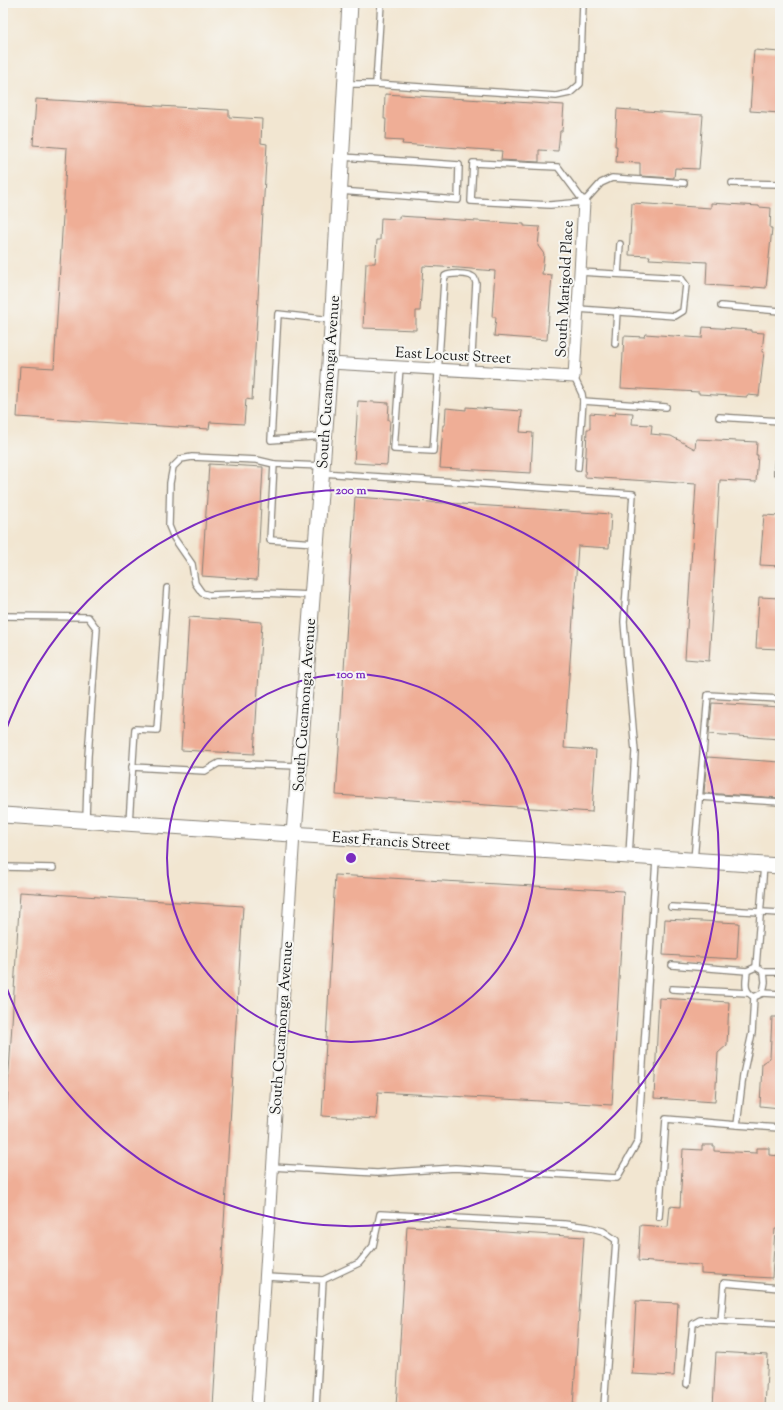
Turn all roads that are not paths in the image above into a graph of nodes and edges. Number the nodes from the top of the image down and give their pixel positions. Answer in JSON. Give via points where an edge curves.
{"nodes":[{"id":1,"x":350,"y":3,"type":"edge"},
{"id":2,"x":381,"y":3,"type":"edge"},
{"id":3,"x":584,"y":3,"type":"edge"},
{"id":4,"x":345,"y":84,"type":"junction"},
{"id":5,"x":376,"y":84,"type":"junction"},
{"id":6,"x":341,"y":156,"type":"junction"},
{"id":7,"x":684,"y":183,"type":"dead end"},
{"id":8,"x":732,"y":183,"type":"dead end"},
{"id":9,"x":780,"y":184,"type":"edge"},
{"id":10,"x":339,"y":190,"type":"junction"},
{"id":11,"x":584,"y":202,"type":"junction"},
{"id":12,"x":620,"y":244,"type":"dead end"},
{"id":13,"x":580,"y":272,"type":"junction"},
{"id":14,"x":618,"y":274,"type":"junction"},
{"id":15,"x":721,"y":306,"type":"dead end"},
{"id":16,"x":578,"y":309,"type":"junction"},
{"id":17,"x":617,"y":311,"type":"junction"},
{"id":18,"x":780,"y":311,"type":"edge"},
{"id":19,"x":332,"y":320,"type":"junction"},
{"id":20,"x":615,"y":344,"type":"dead end"},
{"id":21,"x":330,"y":363,"type":"junction"},
{"id":22,"x":400,"y":367,"type":"junction"},
{"id":23,"x":438,"y":369,"type":"junction"},
{"id":24,"x":471,"y":371,"type":"junction"},
{"id":25,"x":574,"y":377,"type":"junction"},
{"id":26,"x":583,"y":402,"type":"junction"},
{"id":27,"x":666,"y":407,"type":"dead end"},
{"id":28,"x":719,"y":417,"type":"dead end"},
{"id":29,"x":780,"y":421,"type":"edge"},
{"id":30,"x":780,"y":432,"type":"edge"},
{"id":31,"x":324,"y":436,"type":"junction"},
{"id":32,"x":274,"y":464,"type":"junction"},
{"id":33,"x":578,"y":468,"type":"dead end"},
{"id":34,"x":322,"y":469,"type":"junction"},
{"id":35,"x":777,"y":472,"type":"dead end"},
{"id":36,"x":316,"y":543,"type":"junction"},
{"id":37,"x":167,"y":588,"type":"dead end"},
{"id":38,"x":312,"y":595,"type":"junction"},
{"id":39,"x":3,"y":616,"type":"edge"},
{"id":40,"x":780,"y":699,"type":"edge"},
{"id":41,"x":299,"y":766,"type":"junction"},
{"id":42,"x":132,"y":767,"type":"junction"},
{"id":43,"x":699,"y":797,"type":"junction"},
{"id":44,"x":780,"y":802,"type":"edge"},
{"id":45,"x":3,"y":815,"type":"edge"},
{"id":46,"x":86,"y":820,"type":"junction"},
{"id":47,"x":129,"y":823,"type":"junction"},
{"id":48,"x":294,"y":834,"type":"junction"},
{"id":49,"x":629,"y":856,"type":"junction"},
{"id":50,"x":656,"y":858,"type":"junction"},
{"id":51,"x":694,"y":861,"type":"junction"},
{"id":52,"x":764,"y":865,"type":"junction"},
{"id":53,"x":3,"y":866,"type":"edge"},
{"id":54,"x":780,"y":866,"type":"edge"},
{"id":55,"x":53,"y":868,"type":"dead end"},
{"id":56,"x":671,"y":907,"type":"dead end"},
{"id":57,"x":760,"y":913,"type":"junction"},
{"id":58,"x":780,"y":913,"type":"edge"},
{"id":59,"x":672,"y":965,"type":"dead end"},
{"id":60,"x":756,"y":967,"type":"junction"},
{"id":61,"x":747,"y":971,"type":"junction"},
{"id":62,"x":764,"y":972,"type":"junction"},
{"id":63,"x":780,"y":972,"type":"edge"},
{"id":64,"x":672,"y":990,"type":"dead end"},
{"id":65,"x":748,"y":993,"type":"junction"},
{"id":66,"x":764,"y":993,"type":"junction"},
{"id":67,"x":780,"y":994,"type":"edge"},
{"id":68,"x":754,"y":998,"type":"junction"},
{"id":69,"x":737,"y":1125,"type":"junction"},
{"id":70,"x":780,"y":1128,"type":"edge"},
{"id":71,"x":272,"y":1167,"type":"junction"},
{"id":72,"x":659,"y":1217,"type":"dead end"},
{"id":73,"x":266,"y":1278,"type":"junction"},
{"id":74,"x":323,"y":1280,"type":"junction"},
{"id":75,"x":780,"y":1288,"type":"edge"},
{"id":76,"x":722,"y":1321,"type":"junction"},
{"id":77,"x":780,"y":1324,"type":"edge"},
{"id":78,"x":687,"y":1384,"type":"dead end"},
{"id":79,"x":257,"y":1407,"type":"edge"},
{"id":80,"x":316,"y":1407,"type":"edge"},
{"id":81,"x":604,"y":1407,"type":"edge"}],
"edges":[{"from":1,"to":4,"type":"street","name":"South Cucamonga Avenue"},
{"from":2,"to":5,"type":"lane"},
{"from":3,"to":5,"type":"lane","via":[[580,84],[570,92],[556,96]]},
{"from":4,"to":5,"type":"lane"},
{"from":4,"to":6,"type":"street","name":"South Cucamonga Avenue"},
{"from":6,"to":10,"type":"street","name":"South Cucamonga Avenue"},
{"from":6,"to":10,"type":"lane","via":[[459,164],[458,200]]},
{"from":7,"to":11,"type":"lane","via":[[612,178],[601,183]]},
{"from":8,"to":9,"type":"lane"},
{"from":10,"to":19,"type":"street","name":"South Cucamonga Avenue"},
{"from":11,"to":11,"type":"lane","via":[[550,205],[471,201],[473,163],[558,167]]},
{"from":11,"to":13,"type":"street","name":"South Marigold Place"},
{"from":12,"to":14,"type":"lane"},
{"from":13,"to":14,"type":"lane"},
{"from":13,"to":16,"type":"street","name":"South Marigold Place"},
{"from":14,"to":17,"type":"lane","via":[[681,278],[686,285],[684,311],[675,316]]},
{"from":15,"to":18,"type":"lane"},
{"from":16,"to":17,"type":"lane"},
{"from":16,"to":25,"type":"street","name":"South Marigold Place"},
{"from":17,"to":20,"type":"lane"},
{"from":19,"to":21,"type":"street","name":"South Cucamonga Avenue"},
{"from":19,"to":31,"type":"lane","via":[[278,314],[271,440]]},
{"from":21,"to":22,"type":"street","name":"East Locust Street"},
{"from":21,"to":31,"type":"street","name":"South Cucamonga Avenue"},
{"from":22,"to":23,"type":"street","name":"East Locust Street"},
{"from":22,"to":23,"type":"lane","via":[[394,449],[433,451]]},
{"from":23,"to":24,"type":"street","name":"East Locust Street"},
{"from":23,"to":24,"type":"lane","via":[[445,276],[471,275],[476,282]]},
{"from":24,"to":25,"type":"street","name":"East Locust Street"},
{"from":25,"to":26,"type":"lane"},
{"from":26,"to":27,"type":"lane"},
{"from":26,"to":33,"type":"lane"},
{"from":28,"to":29,"type":"lane"},
{"from":30,"to":35,"type":"lane"},
{"from":31,"to":34,"type":"street","name":"South Cucamonga Avenue"},
{"from":32,"to":34,"type":"lane"},
{"from":32,"to":36,"type":"lane","via":[[270,540]]},
{"from":32,"to":38,"type":"lane","via":[[257,460],[192,457],[181,459],[173,467],[170,483],[169,526],[192,564],[195,583],[202,593]]},
{"from":34,"to":36,"type":"street","name":"South Cucamonga Avenue"},
{"from":34,"to":49,"type":"lane","via":[[633,494],[624,622],[635,752]]},
{"from":36,"to":38,"type":"street","name":"South Cucamonga Avenue"},
{"from":37,"to":42,"type":"lane","via":[[157,730],[135,729]]},
{"from":38,"to":41,"type":"street","name":"South Cucamonga Avenue"},
{"from":39,"to":46,"type":"lane","via":[[88,617],[97,629]]},
{"from":40,"to":43,"type":"lane","via":[[708,695]]},
{"from":41,"to":42,"type":"lane","via":[[219,763],[205,771]]},
{"from":41,"to":48,"type":"street","name":"South Cucamonga Avenue"},
{"from":42,"to":47,"type":"lane"},
{"from":43,"to":44,"type":"lane"},
{"from":43,"to":51,"type":"lane"},
{"from":45,"to":46,"type":"street","name":"East Francis Street"},
{"from":46,"to":47,"type":"street","name":"East Francis Street"},
{"from":47,"to":48,"type":"street","name":"East Francis Street"},
{"from":48,"to":49,"type":"street","name":"East Francis Street"},
{"from":48,"to":71,"type":"street","name":"South Cucamonga Avenue"},
{"from":49,"to":50,"type":"street","name":"East Francis Street"},
{"from":50,"to":51,"type":"street","name":"East Francis Street"},
{"from":50,"to":71,"type":"lane","via":[[638,1141],[617,1178],[455,1168],[377,1173]]},
{"from":51,"to":52,"type":"street","name":"East Francis Street"},
{"from":52,"to":54,"type":"street","name":"East Francis Street"},
{"from":52,"to":57,"type":"lane"},
{"from":53,"to":55,"type":"lane"},
{"from":56,"to":57,"type":"lane"},
{"from":57,"to":58,"type":"lane"},
{"from":57,"to":60,"type":"lane"},
{"from":59,"to":61,"type":"lane"},
{"from":60,"to":61,"type":"lane"},
{"from":60,"to":62,"type":"lane"},
{"from":61,"to":65,"type":"lane"},
{"from":62,"to":63,"type":"lane"},
{"from":62,"to":66,"type":"lane"},
{"from":64,"to":65,"type":"lane"},
{"from":65,"to":68,"type":"lane"},
{"from":66,"to":67,"type":"lane"},
{"from":66,"to":68,"type":"lane"},
{"from":68,"to":69,"type":"lane","via":[[752,1033],[743,1075]]},
{"from":69,"to":70,"type":"lane"},
{"from":69,"to":72,"type":"lane","via":[[666,1119]]},
{"from":71,"to":73,"type":"street","name":"South Cucamonga Avenue"},
{"from":73,"to":74,"type":"lane"},
{"from":73,"to":79,"type":"street","name":"South Cucamonga Avenue"},
{"from":74,"to":80,"type":"lane"},
{"from":74,"to":81,"type":"lane","via":[[359,1263],[373,1246],[380,1214],[564,1224],[603,1230],[616,1240]]},
{"from":75,"to":76,"type":"lane","via":[[724,1283]]},
{"from":76,"to":77,"type":"lane"},
{"from":76,"to":78,"type":"lane","via":[[700,1320],[693,1324]]}]}
